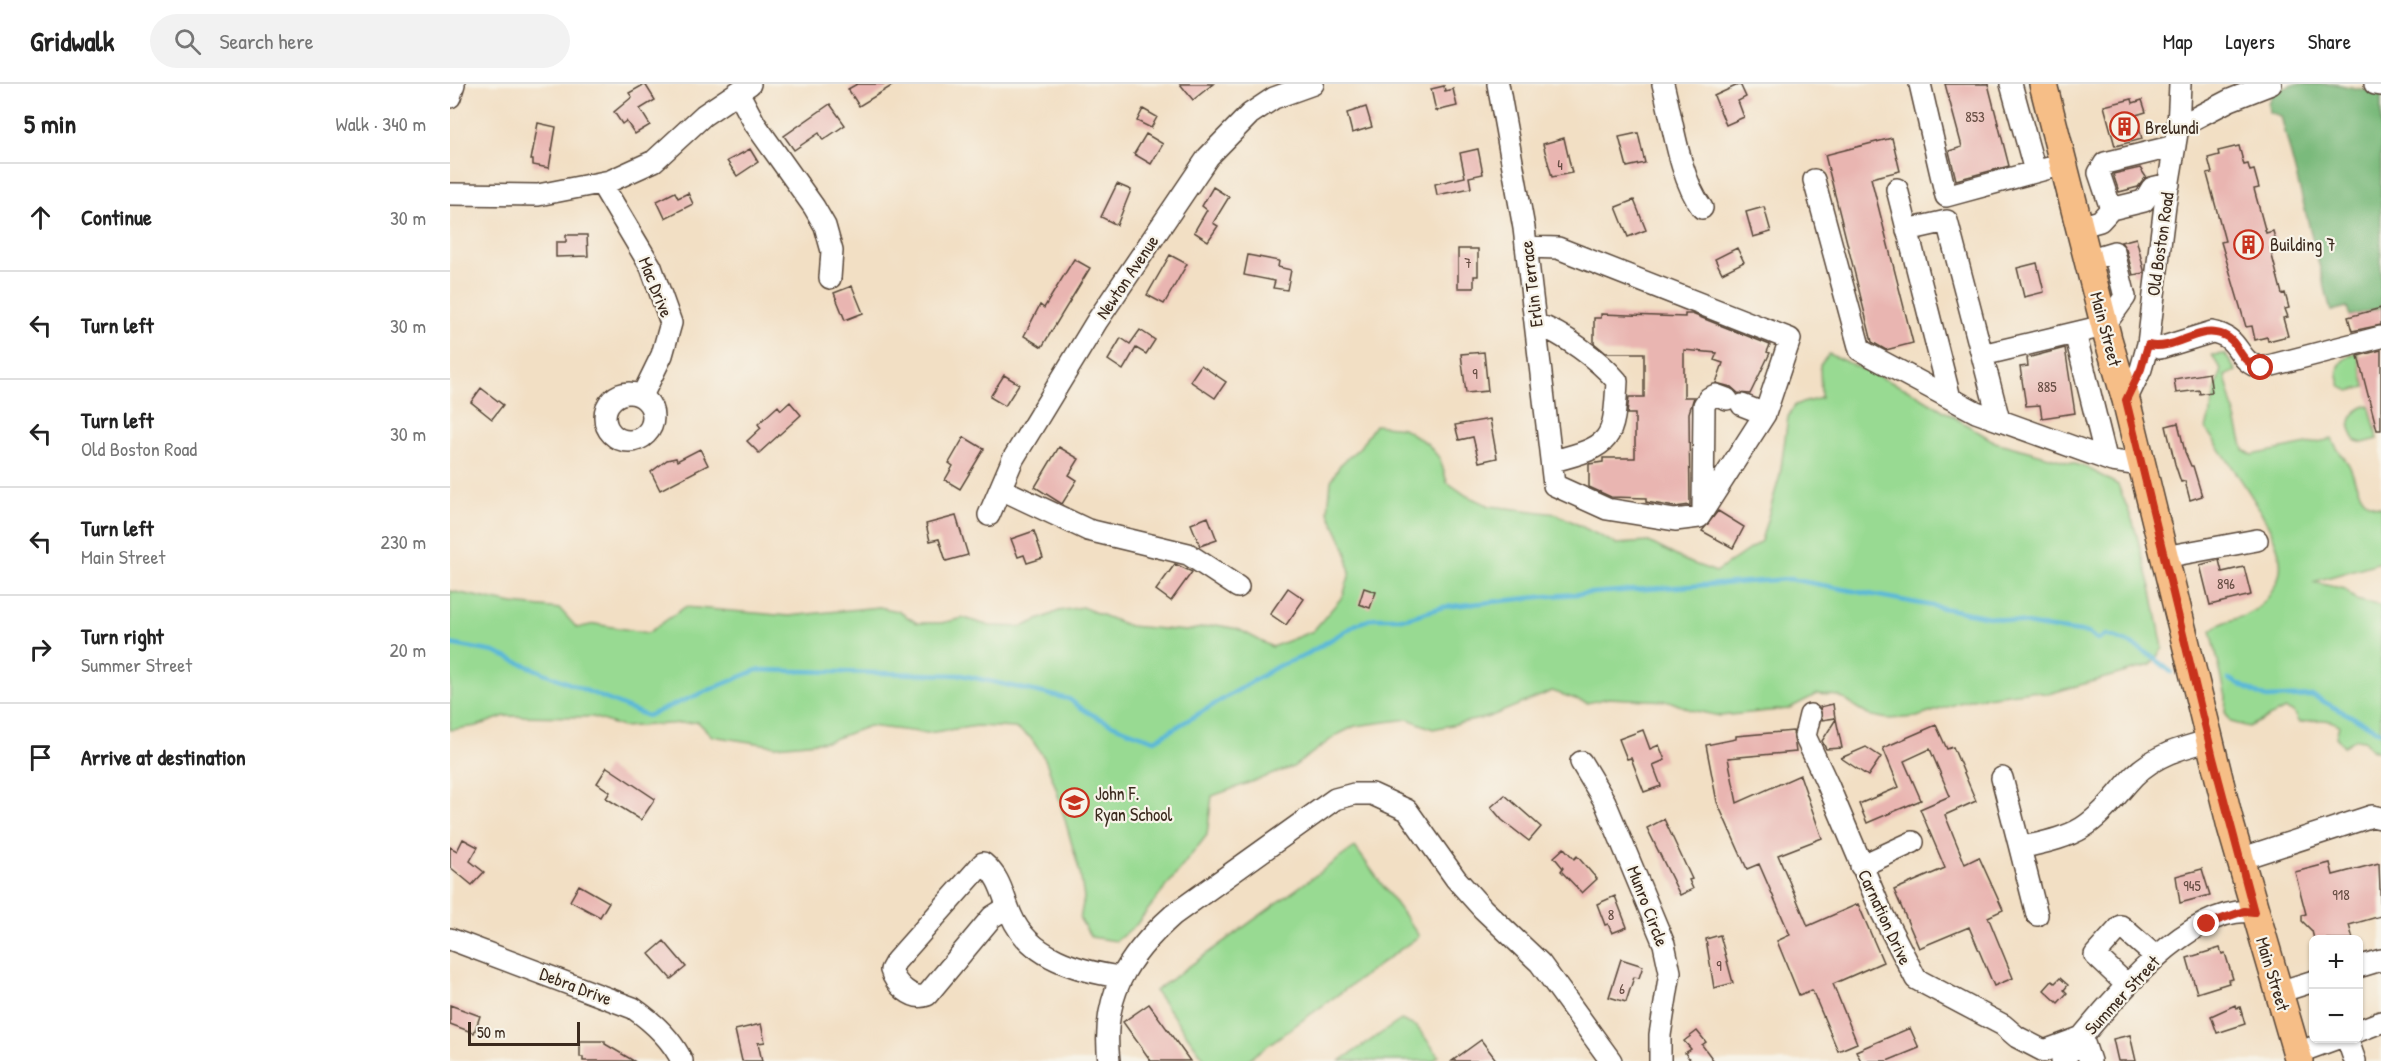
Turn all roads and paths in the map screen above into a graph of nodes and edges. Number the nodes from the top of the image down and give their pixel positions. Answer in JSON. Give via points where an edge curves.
{"nodes":[{"id":1,"x":454,"y":84,"type":"edge"},
{"id":2,"x":1313,"y":84,"type":"edge"},
{"id":3,"x":1498,"y":84,"type":"edge"},
{"id":4,"x":1663,"y":84,"type":"edge"},
{"id":5,"x":1920,"y":84,"type":"edge"},
{"id":6,"x":2011,"y":84,"type":"edge"},
{"id":7,"x":2043,"y":84,"type":"edge"},
{"id":8,"x":2180,"y":84,"type":"edge"},
{"id":9,"x":2271,"y":84,"type":"edge"},
{"id":10,"x":2375,"y":84,"type":"edge"},
{"id":11,"x":2381,"y":85,"type":"edge"},
{"id":12,"x":744,"y":88,"type":"edge"},
{"id":13,"x":450,"y":98,"type":"edge"},
{"id":14,"x":2176,"y":137,"type":"junction"},
{"id":15,"x":2064,"y":164,"type":"junction"},
{"id":16,"x":2035,"y":171,"type":"junction"},
{"id":17,"x":1814,"y":180,"type":"dead end"},
{"id":18,"x":601,"y":183,"type":"junction"},
{"id":19,"x":2169,"y":184,"type":"junction"},
{"id":20,"x":1897,"y":189,"type":"dead end"},
{"id":21,"x":450,"y":194,"type":"edge"},
{"id":22,"x":1702,"y":208,"type":"dead end"},
{"id":23,"x":2111,"y":209,"type":"junction"},
{"id":24,"x":2079,"y":227,"type":"junction"},
{"id":25,"x":1907,"y":230,"type":"junction"},
{"id":26,"x":1526,"y":247,"type":"junction"},
{"id":27,"x":830,"y":278,"type":"dead end"},
{"id":28,"x":1536,"y":324,"type":"junction"},
{"id":29,"x":2104,"y":326,"type":"junction"},
{"id":30,"x":2075,"y":333,"type":"junction"},
{"id":31,"x":2381,"y":337,"type":"edge"},
{"id":32,"x":2148,"y":345,"type":"junction"},
{"id":33,"x":1982,"y":355,"type":"junction"},
{"id":34,"x":642,"y":396,"type":"dead end"},
{"id":35,"x":1950,"y":398,"type":"junction"},
{"id":36,"x":2126,"y":400,"type":"junction"},
{"id":37,"x":1765,"y":414,"type":"junction"},
{"id":38,"x":2000,"y":420,"type":"junction"},
{"id":39,"x":2106,"y":458,"type":"junction"},
{"id":40,"x":1553,"y":461,"type":"junction"},
{"id":41,"x":2141,"y":465,"type":"junction"},
{"id":42,"x":1000,"y":489,"type":"junction"},
{"id":43,"x":1703,"y":510,"type":"junction"},
{"id":44,"x":989,"y":515,"type":"dead end"},
{"id":45,"x":2257,"y":540,"type":"dead end"},
{"id":46,"x":2164,"y":557,"type":"junction"},
{"id":47,"x":1238,"y":587,"type":"dead end"},
{"id":48,"x":1810,"y":715,"type":"dead end"},
{"id":49,"x":2208,"y":741,"type":"junction"},
{"id":50,"x":1581,"y":762,"type":"dead end"},
{"id":51,"x":2002,"y":778,"type":"dead end"},
{"id":52,"x":2381,"y":818,"type":"edge"},
{"id":53,"x":1913,"y":842,"type":"dead end"},
{"id":54,"x":2020,"y":848,"type":"junction"},
{"id":55,"x":2240,"y":859,"type":"junction"},
{"id":56,"x":1861,"y":866,"type":"junction"},
{"id":57,"x":1008,"y":908,"type":"junction"},
{"id":58,"x":2254,"y":912,"type":"junction"},
{"id":59,"x":2037,"y":915,"type":"dead end"},
{"id":60,"x":450,"y":939,"type":"edge"},
{"id":61,"x":2155,"y":956,"type":"junction"},
{"id":62,"x":2381,"y":960,"type":"edge"},
{"id":63,"x":2363,"y":965,"type":"edge"},
{"id":64,"x":1120,"y":977,"type":"junction"},
{"id":65,"x":2309,"y":982,"type":"edge"},
{"id":66,"x":2127,"y":985,"type":"junction"},
{"id":67,"x":2278,"y":992,"type":"junction"},
{"id":68,"x":2381,"y":1022,"type":"edge"},
{"id":69,"x":2363,"y":1029,"type":"edge"},
{"id":70,"x":2082,"y":1037,"type":"junction"},
{"id":71,"x":2327,"y":1043,"type":"edge"},
{"id":72,"x":2349,"y":1043,"type":"edge"},
{"id":73,"x":2298,"y":1057,"type":"edge"},
{"id":74,"x":682,"y":1061,"type":"edge"},
{"id":75,"x":1109,"y":1061,"type":"edge"},
{"id":76,"x":1611,"y":1061,"type":"edge"},
{"id":77,"x":1660,"y":1061,"type":"edge"},
{"id":78,"x":2062,"y":1061,"type":"edge"},
{"id":79,"x":2090,"y":1061,"type":"edge"},
{"id":80,"x":2355,"y":1061,"type":"edge"}],
"edges":[{"from":1,"to":13,"type":"street"},
{"from":2,"to":42,"type":"street","name":"Newton Avenue","via":[[1274,98],[1250,114],[1208,157],[1096,321],[1013,459]]},
{"from":3,"to":26,"type":"street","name":"Erlin Terrace"},
{"from":4,"to":22,"type":"street","via":[[1687,179]]},
{"from":5,"to":16,"type":"street","via":[[1946,196]]},
{"from":6,"to":16,"type":"street"},
{"from":7,"to":15,"type":"main road","name":"Main Street"},
{"from":8,"to":14,"type":"street","name":"Old Boston Road"},
{"from":9,"to":14,"type":"street","via":[[2230,100]]},
{"from":10,"to":11,"type":"street"},
{"from":12,"to":18,"type":"street","via":[[704,116],[654,161]]},
{"from":12,"to":27,"type":"street","via":[[755,124],[825,226],[832,251]]},
{"from":14,"to":19,"type":"street","name":"Old Boston Road"},
{"from":14,"to":23,"type":"street","via":[[2105,163],[2099,173]]},
{"from":15,"to":16,"type":"street"},
{"from":15,"to":24,"type":"main road","name":"Main Street"},
{"from":17,"to":35,"type":"street","via":[[1860,350]]},
{"from":18,"to":21,"type":"street","via":[[538,195]]},
{"from":18,"to":34,"type":"street","name":"Mac Drive","via":[[651,267],[671,323],[662,355]]},
{"from":19,"to":23,"type":"street","via":[[2152,188],[2144,201]]},
{"from":19,"to":32,"type":"street","name":"Old Boston Road"},
{"from":20,"to":25,"type":"street"},
{"from":23,"to":24,"type":"street","via":[[2100,220]]},
{"from":24,"to":29,"type":"main road","name":"Main Street"},
{"from":25,"to":33,"type":"street","via":[[1947,221]]},
{"from":25,"to":35,"type":"street"},
{"from":26,"to":28,"type":"street","name":"Erlin Terrace"},
{"from":26,"to":37,"type":"street","via":[[1558,248],[1790,339]]},
{"from":28,"to":40,"type":"street","name":"Erlin Terrace"},
{"from":28,"to":40,"type":"street","via":[[1559,334],[1604,366],[1617,381],[1613,429],[1603,442],[1581,454]]},
{"from":29,"to":30,"type":"street"},
{"from":29,"to":36,"type":"main road","name":"Main Street"},
{"from":30,"to":33,"type":"street"},
{"from":30,"to":39,"type":"street"},
{"from":31,"to":32,"type":"street","via":[[2261,368],[2247,363],[2232,339],[2217,333],[2160,348]]},
{"from":32,"to":36,"type":"street","name":"Old Boston Road"},
{"from":33,"to":38,"type":"street"},
{"from":35,"to":38,"type":"street"},
{"from":36,"to":41,"type":"main road","name":"Main Street"},
{"from":37,"to":43,"type":"street"},
{"from":37,"to":43,"type":"street","via":[[1716,395],[1704,405]]},
{"from":38,"to":39,"type":"street"},
{"from":39,"to":41,"type":"street"},
{"from":40,"to":43,"type":"street","name":"Erlin Terrace","via":[[1554,485],[1607,509],[1675,520],[1699,517]]},
{"from":41,"to":46,"type":"main road","name":"Main Street"},
{"from":42,"to":44,"type":"street","name":"Newton Avenue"},
{"from":42,"to":47,"type":"street","via":[[1088,530],[1188,555]]},
{"from":45,"to":46,"type":"street"},
{"from":46,"to":49,"type":"main road","name":"Main Street"},
{"from":48,"to":56,"type":"street","name":"Carnation Drive","via":[[1804,736]]},
{"from":49,"to":54,"type":"street","via":[[2171,750],[2156,759],[2080,829]]},
{"from":49,"to":55,"type":"main road","name":"Main Street"},
{"from":50,"to":77,"type":"street","name":"Munro Circle","via":[[1605,802],[1664,944],[1670,972]]},
{"from":51,"to":54,"type":"street"},
{"from":52,"to":55,"type":"street","via":[[2372,816]]},
{"from":53,"to":56,"type":"street"},
{"from":54,"to":59,"type":"street"},
{"from":55,"to":58,"type":"main road","name":"Main Street"},
{"from":56,"to":70,"type":"street","name":"Carnation Drive","via":[[1916,979],[2044,1051]]},
{"from":57,"to":57,"type":"street","via":[[1002,885],[983,863],[896,961],[891,970],[894,978],[913,996],[927,995],[992,917]]},
{"from":57,"to":64,"type":"street","via":[[1024,935],[1053,957],[1073,967]]},
{"from":58,"to":61,"type":"street","name":"Summer Street","via":[[2227,915]]},
{"from":58,"to":67,"type":"main road","name":"Main Street"},
{"from":60,"to":74,"type":"street","name":"Debra Drive","via":[[633,1008],[654,1023]]},
{"from":61,"to":66,"type":"street","name":"Summer Street"},
{"from":61,"to":66,"type":"street","via":[[2121,926],[2095,955]]},
{"from":62,"to":63,"type":"street"},
{"from":64,"to":75,"type":"street","via":[[1108,1018]]},
{"from":64,"to":76,"type":"street","via":[[1137,950],[1173,915],[1335,799],[1372,794],[1407,810],[1456,879],[1540,963]]},
{"from":65,"to":67,"type":"street"},
{"from":66,"to":70,"type":"street","name":"Summer Street"},
{"from":67,"to":73,"type":"main road","name":"Main Street"},
{"from":68,"to":69,"type":"street"},
{"from":70,"to":78,"type":"street","name":"Summer Street"},
{"from":70,"to":79,"type":"street"},
{"from":71,"to":73,"type":"street"},
{"from":72,"to":80,"type":"street"}]}
